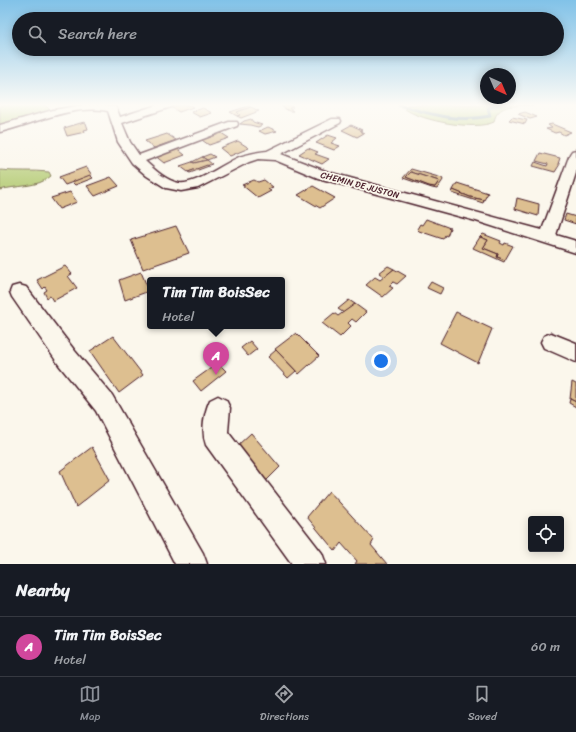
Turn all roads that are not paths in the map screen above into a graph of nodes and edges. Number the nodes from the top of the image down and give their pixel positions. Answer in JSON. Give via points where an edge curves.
{"nodes":[{"id":1,"x":121,"y":131,"type":"edge"},
{"id":2,"x":213,"y":131,"type":"edge"},
{"id":3,"x":315,"y":131,"type":"edge"},
{"id":4,"x":269,"y":154,"type":"junction"},
{"id":5,"x":576,"y":154,"type":"edge"},
{"id":6,"x":136,"y":160,"type":"junction"},
{"id":7,"x":548,"y":236,"type":"junction"},
{"id":8,"x":576,"y":247,"type":"edge"},
{"id":9,"x":19,"y":292,"type":"dead end"},
{"id":10,"x":551,"y":342,"type":"dead end"},
{"id":11,"x":576,"y":353,"type":"edge"},
{"id":12,"x":218,"y":408,"type":"dead end"},
{"id":13,"x":192,"y":564,"type":"edge"},
{"id":14,"x":310,"y":564,"type":"edge"}],
"edges":[{"from":1,"to":6,"type":"street"},
{"from":2,"to":6,"type":"street"},
{"from":3,"to":4,"type":"street"},
{"from":4,"to":6,"type":"street","via":[[247,159],[193,186],[183,188],[172,186]]},
{"from":4,"to":7,"type":"street","name":"CHEMIN DE JUSTON","via":[[321,175]]},
{"from":5,"to":7,"type":"street"},
{"from":7,"to":8,"type":"street","name":"CHEMIN DE JUSTON"},
{"from":9,"to":13,"type":"street","via":[[67,358],[104,403]]},
{"from":10,"to":11,"type":"street"},
{"from":12,"to":14,"type":"street","via":[[215,436]]}]}
